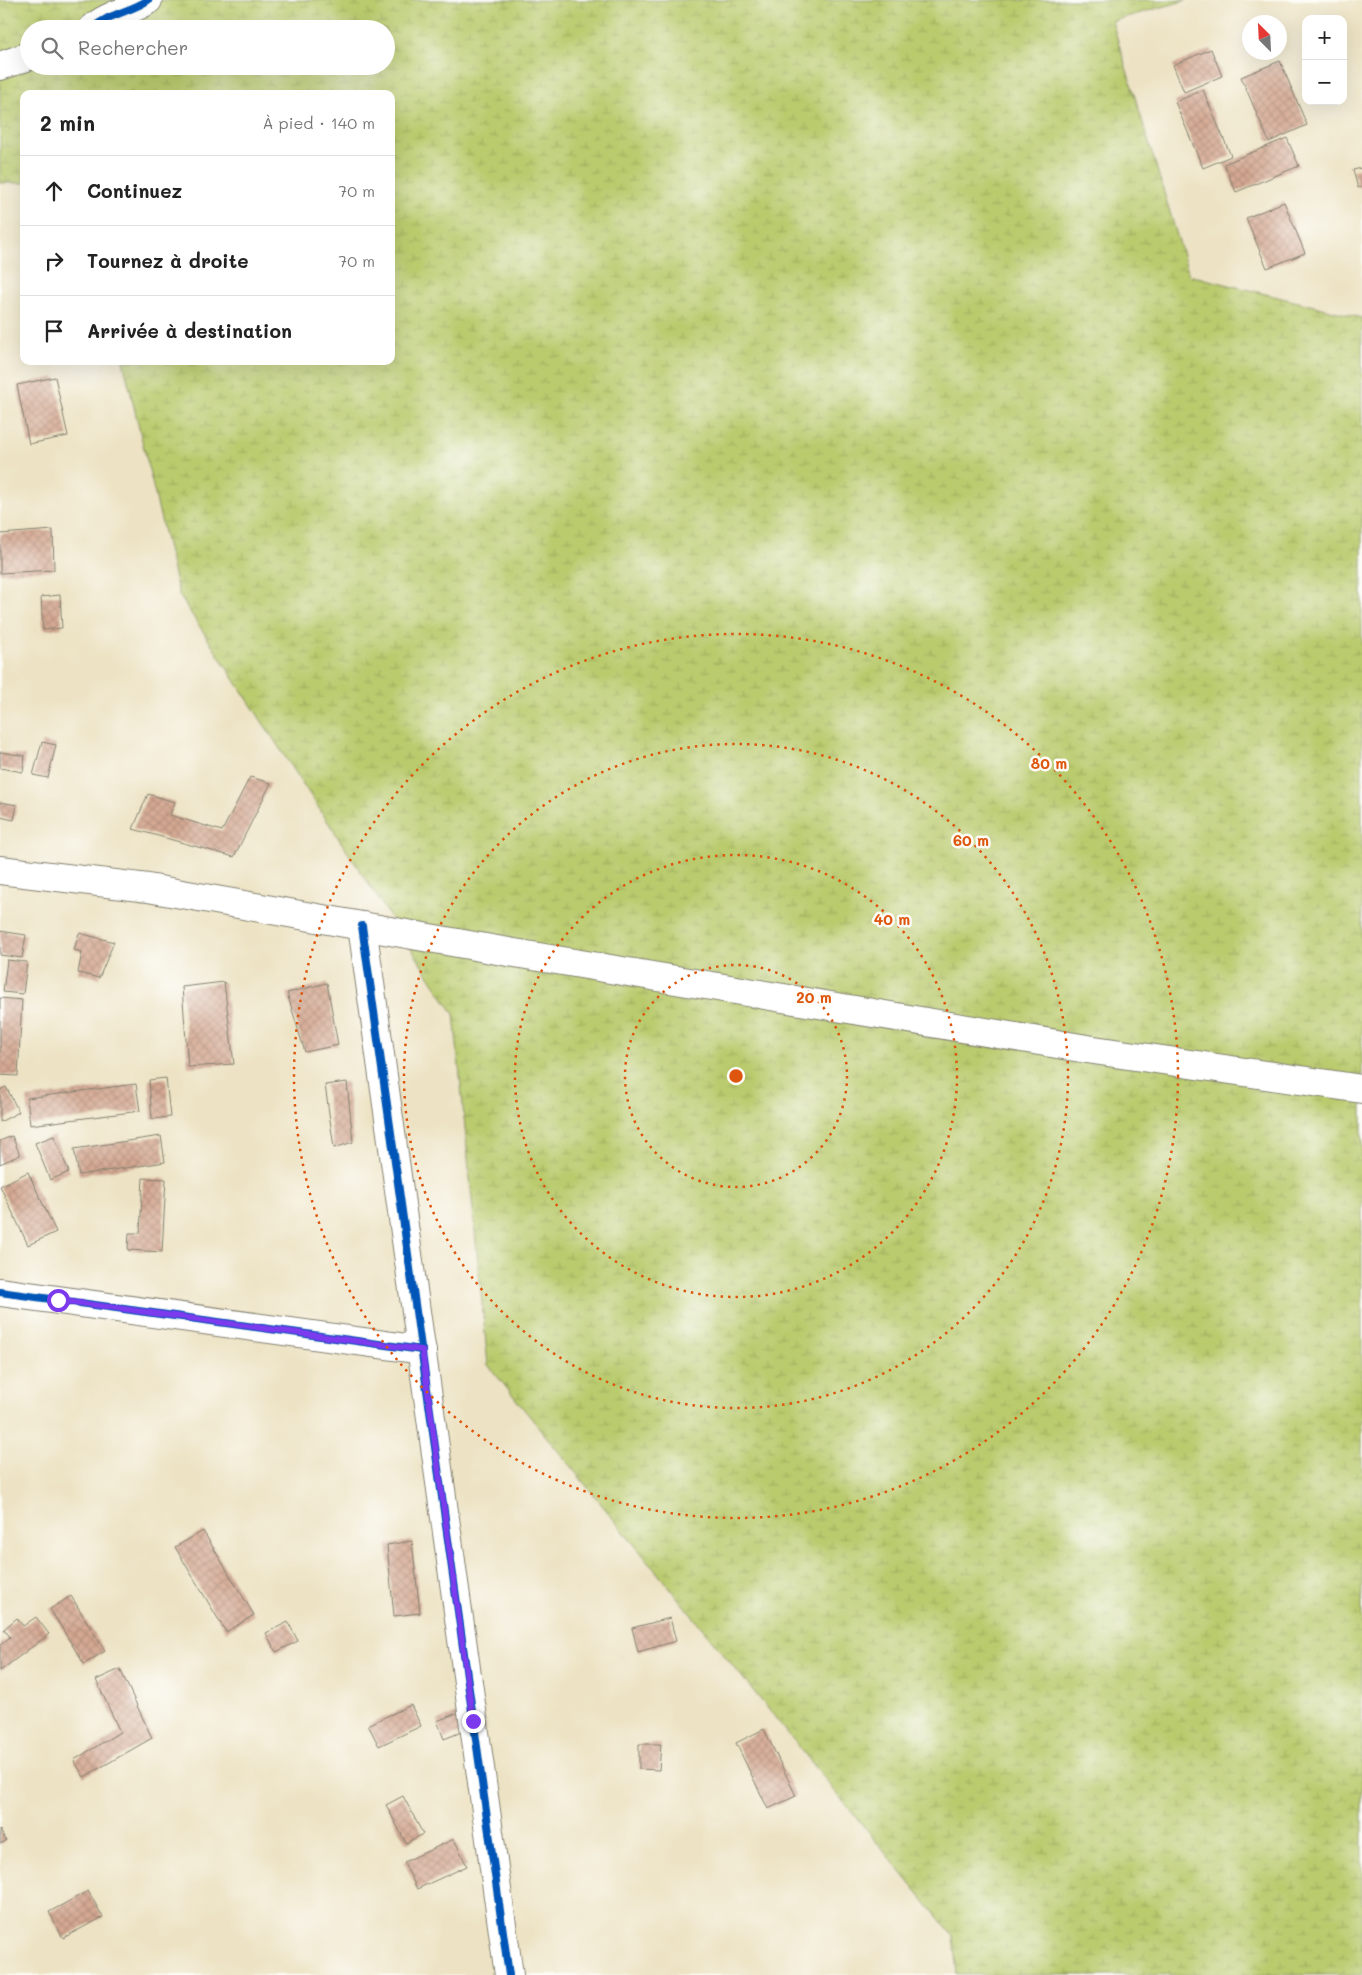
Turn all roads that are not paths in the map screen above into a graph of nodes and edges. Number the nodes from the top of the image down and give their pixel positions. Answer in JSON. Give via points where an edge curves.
{"nodes":[{"id":1,"x":148,"y":0,"type":"edge"},
{"id":2,"x":107,"y":20,"type":"edge"},
{"id":3,"x":20,"y":59,"type":"edge"},
{"id":4,"x":0,"y":66,"type":"edge"},
{"id":5,"x":0,"y":870,"type":"edge"},
{"id":6,"x":362,"y":926,"type":"junction"},
{"id":7,"x":1362,"y":1089,"type":"edge"},
{"id":8,"x":0,"y":1292,"type":"edge"},
{"id":9,"x":422,"y":1350,"type":"junction"},
{"id":10,"x":509,"y":1975,"type":"edge"}],
"edges":[{"from":1,"to":2,"type":"street"},
{"from":3,"to":4,"type":"street"},
{"from":5,"to":6,"type":"street","via":[[148,888]]},
{"from":6,"to":7,"type":"street","via":[[1087,1049]]},
{"from":6,"to":9,"type":"street"},
{"from":8,"to":9,"type":"street"},
{"from":9,"to":10,"type":"street"}]}
